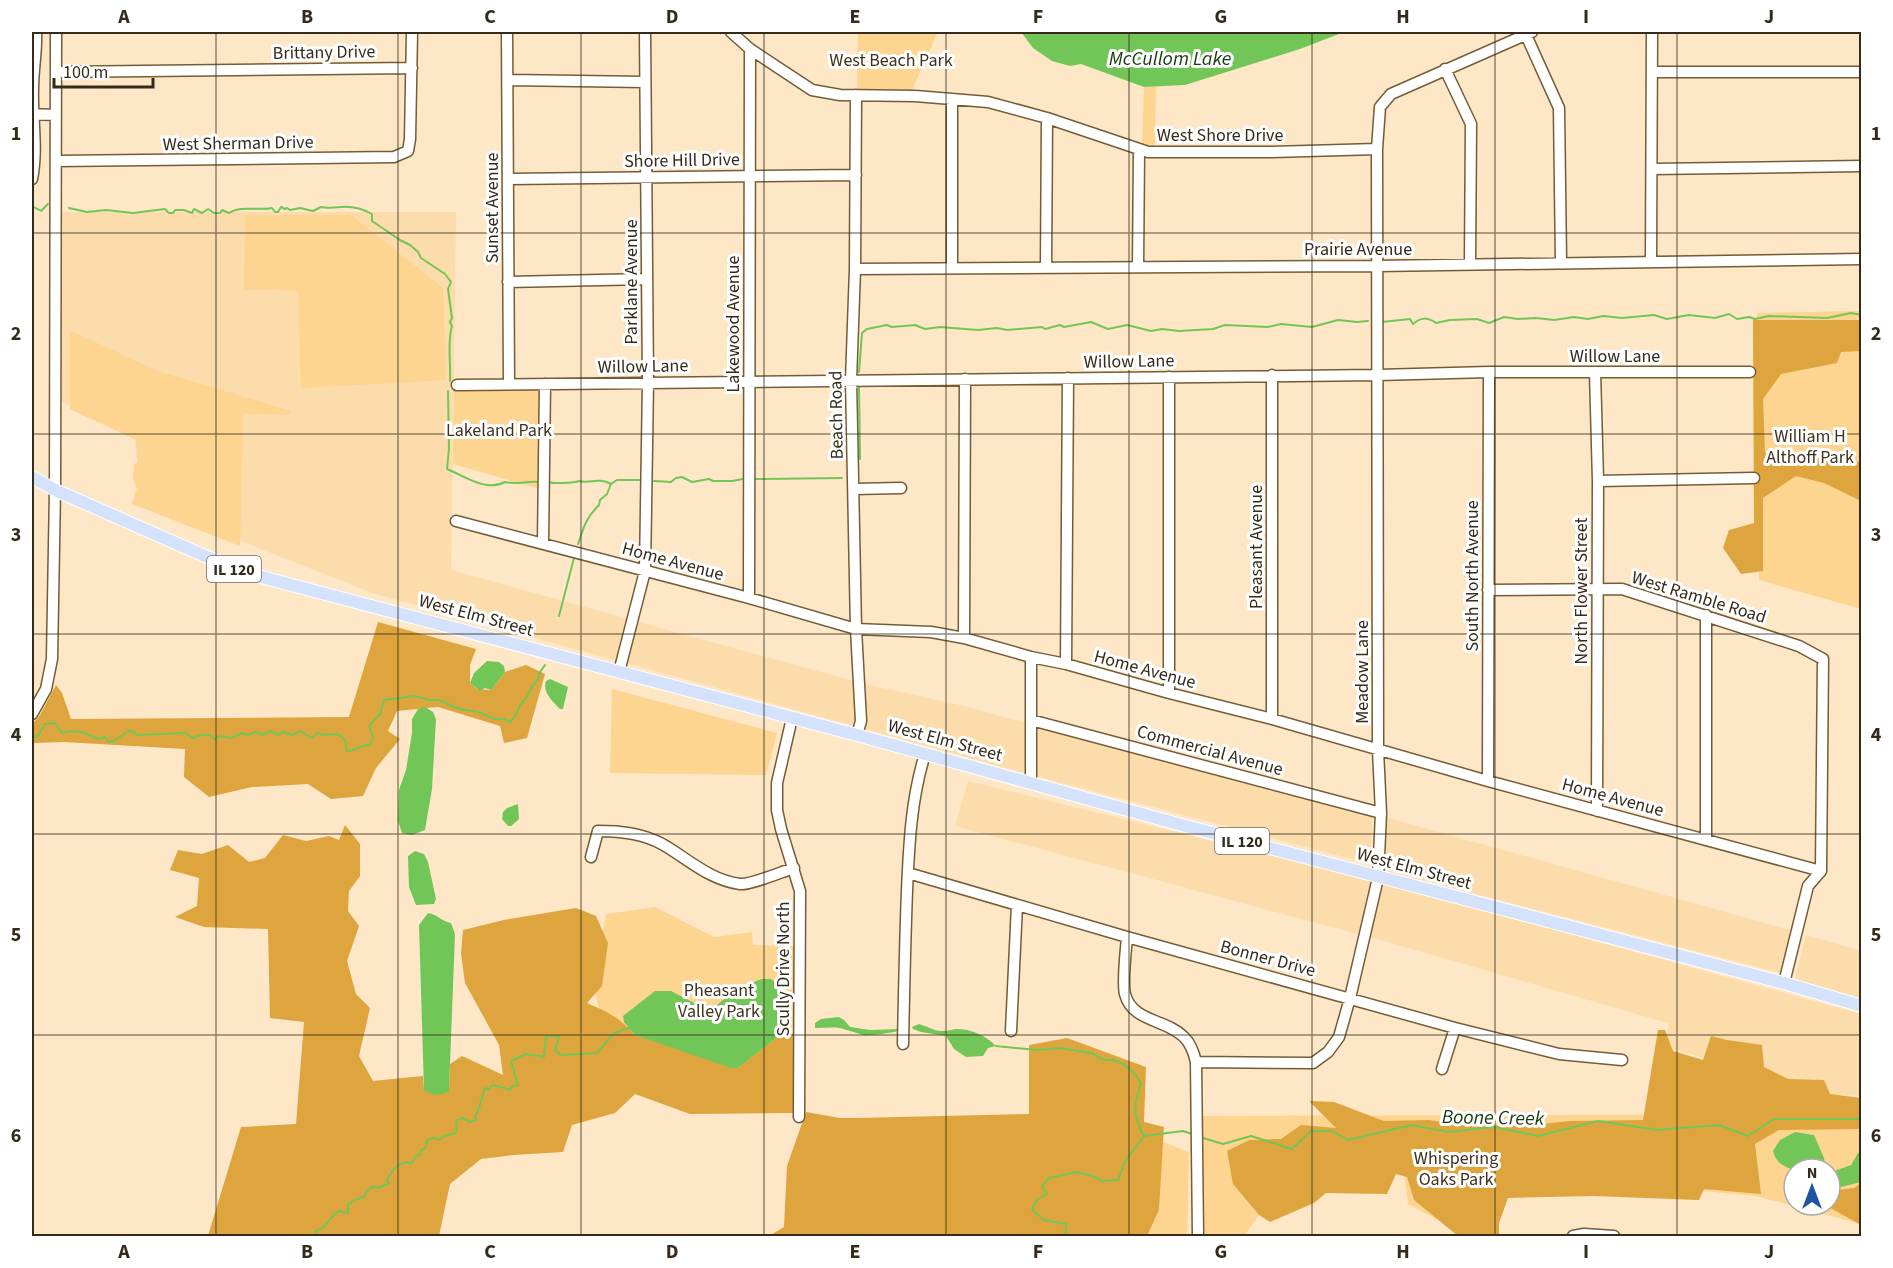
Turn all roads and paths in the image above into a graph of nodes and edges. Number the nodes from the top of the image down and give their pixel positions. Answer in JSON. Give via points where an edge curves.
{"nodes":[{"id":1,"x":36,"y":32,"type":"edge"},
{"id":2,"x":56,"y":32,"type":"edge"},
{"id":3,"x":412,"y":32,"type":"edge"},
{"id":4,"x":507,"y":32,"type":"edge"},
{"id":5,"x":645,"y":32,"type":"edge"},
{"id":6,"x":732,"y":32,"type":"edge"},
{"id":7,"x":1652,"y":32,"type":"edge"},
{"id":8,"x":1529,"y":33,"type":"edge"},
{"id":9,"x":750,"y":49,"type":"junction"},
{"id":10,"x":412,"y":68,"type":"junction"},
{"id":11,"x":1445,"y":69,"type":"junction"},
{"id":12,"x":56,"y":72,"type":"junction"},
{"id":13,"x":1652,"y":72,"type":"junction"},
{"id":14,"x":1862,"y":72,"type":"edge"},
{"id":15,"x":508,"y":80,"type":"junction"},
{"id":16,"x":645,"y":82,"type":"junction"},
{"id":17,"x":856,"y":95,"type":"junction"},
{"id":18,"x":952,"y":99,"type":"junction"},
{"id":19,"x":32,"y":114,"type":"edge"},
{"id":20,"x":55,"y":115,"type":"junction"},
{"id":21,"x":1047,"y":118,"type":"junction"},
{"id":22,"x":1377,"y":149,"type":"junction"},
{"id":23,"x":1139,"y":150,"type":"junction"},
{"id":24,"x":56,"y":161,"type":"junction"},
{"id":25,"x":1862,"y":166,"type":"edge"},
{"id":26,"x":1652,"y":169,"type":"junction"},
{"id":27,"x":748,"y":175,"type":"junction"},
{"id":28,"x":856,"y":175,"type":"junction"},
{"id":29,"x":647,"y":178,"type":"junction"},
{"id":30,"x":32,"y":179,"type":"edge"},
{"id":31,"x":508,"y":179,"type":"junction"},
{"id":32,"x":1862,"y":259,"type":"edge"},
{"id":33,"x":1561,"y":262,"type":"junction"},
{"id":34,"x":1652,"y":262,"type":"junction"},
{"id":35,"x":1470,"y":264,"type":"junction"},
{"id":36,"x":1377,"y":266,"type":"junction"},
{"id":37,"x":1138,"y":267,"type":"junction"},
{"id":38,"x":952,"y":268,"type":"junction"},
{"id":39,"x":1046,"y":268,"type":"junction"},
{"id":40,"x":855,"y":269,"type":"junction"},
{"id":41,"x":647,"y":279,"type":"junction"},
{"id":42,"x":508,"y":282,"type":"junction"},
{"id":43,"x":1489,"y":372,"type":"junction"},
{"id":44,"x":1595,"y":372,"type":"junction"},
{"id":45,"x":1750,"y":372,"type":"dead end"},
{"id":46,"x":1272,"y":375,"type":"junction"},
{"id":47,"x":1378,"y":375,"type":"junction"},
{"id":48,"x":1169,"y":377,"type":"junction"},
{"id":49,"x":1068,"y":378,"type":"junction"},
{"id":50,"x":965,"y":379,"type":"junction"},
{"id":51,"x":851,"y":380,"type":"junction"},
{"id":52,"x":750,"y":381,"type":"junction"},
{"id":53,"x":648,"y":382,"type":"junction"},
{"id":54,"x":509,"y":384,"type":"junction"},
{"id":55,"x":545,"y":384,"type":"junction"},
{"id":56,"x":457,"y":385,"type":"dead end"},
{"id":57,"x":32,"y":477,"type":"edge"},
{"id":58,"x":1754,"y":478,"type":"dead end"},
{"id":59,"x":1598,"y":481,"type":"junction"},
{"id":60,"x":901,"y":488,"type":"dead end"},
{"id":61,"x":854,"y":489,"type":"junction"},
{"id":62,"x":55,"y":490,"type":"junction"},
{"id":63,"x":456,"y":521,"type":"dead end"},
{"id":64,"x":543,"y":543,"type":"junction"},
{"id":65,"x":645,"y":571,"type":"junction"},
{"id":66,"x":1597,"y":589,"type":"junction"},
{"id":67,"x":1488,"y":590,"type":"junction"},
{"id":68,"x":748,"y":598,"type":"junction"},
{"id":69,"x":1706,"y":615,"type":"junction"},
{"id":70,"x":856,"y":629,"type":"junction"},
{"id":71,"x":964,"y":638,"type":"junction"},
{"id":72,"x":1031,"y":657,"type":"junction"},
{"id":73,"x":1066,"y":664,"type":"junction"},
{"id":74,"x":619,"y":672,"type":"junction"},
{"id":75,"x":1169,"y":693,"type":"junction"},
{"id":76,"x":32,"y":714,"type":"edge"},
{"id":77,"x":792,"y":718,"type":"junction"},
{"id":78,"x":1272,"y":719,"type":"junction"},
{"id":79,"x":1031,"y":720,"type":"junction"},
{"id":80,"x":857,"y":735,"type":"junction"},
{"id":81,"x":1378,"y":750,"type":"junction"},
{"id":82,"x":925,"y":754,"type":"junction"},
{"id":83,"x":1488,"y":781,"type":"junction"},
{"id":84,"x":1031,"y":782,"type":"junction"},
{"id":85,"x":1597,"y":811,"type":"junction"},
{"id":86,"x":1381,"y":813,"type":"junction"},
{"id":87,"x":1706,"y":839,"type":"junction"},
{"id":88,"x":591,"y":857,"type":"dead end"},
{"id":89,"x":794,"y":868,"type":"junction"},
{"id":90,"x":1821,"y":871,"type":"junction"},
{"id":91,"x":908,"y":873,"type":"junction"},
{"id":92,"x":1378,"y":878,"type":"junction"},
{"id":93,"x":1017,"y":906,"type":"junction"},
{"id":94,"x":1127,"y":937,"type":"junction"},
{"id":95,"x":1784,"y":982,"type":"junction"},
{"id":96,"x":1350,"y":998,"type":"junction"},
{"id":97,"x":1862,"y":1006,"type":"edge"},
{"id":98,"x":1455,"y":1028,"type":"junction"},
{"id":99,"x":1011,"y":1031,"type":"dead end"},
{"id":100,"x":903,"y":1044,"type":"dead end"},
{"id":101,"x":1622,"y":1060,"type":"dead end"},
{"id":102,"x":1196,"y":1062,"type":"junction"},
{"id":103,"x":1442,"y":1069,"type":"dead end"},
{"id":104,"x":799,"y":1117,"type":"dead end"},
{"id":105,"x":1198,"y":1236,"type":"edge"},
{"id":106,"x":1573,"y":1236,"type":"edge"},
{"id":107,"x":1614,"y":1236,"type":"edge"}],
"edges":[{"from":1,"to":19,"type":"street"},
{"from":2,"to":12,"type":"street"},
{"from":3,"to":10,"type":"street"},
{"from":4,"to":15,"type":"street","name":"Sunset Avenue"},
{"from":5,"to":16,"type":"street","name":"Parklane Avenue"},
{"from":6,"to":9,"type":"street","name":"West Shore Drive"},
{"from":7,"to":13,"type":"street"},
{"from":8,"to":11,"type":"street"},
{"from":8,"to":33,"type":"street","via":[[1559,108]]},
{"from":9,"to":17,"type":"street","name":"West Shore Drive","via":[[812,90]]},
{"from":9,"to":27,"type":"street","name":"Lakewood Avenue"},
{"from":10,"to":12,"type":"street","name":"Brittany Drive"},
{"from":10,"to":24,"type":"street","name":"West Sherman Drive","via":[[408,151],[394,157]]},
{"from":11,"to":22,"type":"street","via":[[1391,94],[1380,107]]},
{"from":11,"to":35,"type":"street","via":[[1471,124]]},
{"from":12,"to":20,"type":"street"},
{"from":13,"to":14,"type":"street"},
{"from":13,"to":26,"type":"street"},
{"from":15,"to":16,"type":"street"},
{"from":15,"to":31,"type":"street","name":"Sunset Avenue"},
{"from":16,"to":29,"type":"street","name":"Parklane Avenue"},
{"from":17,"to":18,"type":"street","name":"West Shore Drive"},
{"from":17,"to":28,"type":"street","name":"Beach Road"},
{"from":18,"to":21,"type":"street","name":"West Shore Drive","via":[[988,102]]},
{"from":18,"to":38,"type":"street"},
{"from":19,"to":20,"type":"street"},
{"from":19,"to":30,"type":"street"},
{"from":20,"to":24,"type":"street"},
{"from":21,"to":23,"type":"street","name":"West Shore Drive"},
{"from":21,"to":39,"type":"street"},
{"from":22,"to":23,"type":"street","name":"West Shore Drive"},
{"from":22,"to":36,"type":"street","name":"Meadow Lane"},
{"from":23,"to":37,"type":"street"},
{"from":24,"to":62,"type":"street"},
{"from":25,"to":26,"type":"street"},
{"from":26,"to":34,"type":"street"},
{"from":27,"to":28,"type":"street","name":"Shore Hill Drive"},
{"from":27,"to":29,"type":"street","name":"Shore Hill Drive"},
{"from":27,"to":52,"type":"street","name":"Lakewood Avenue"},
{"from":28,"to":40,"type":"street","name":"Beach Road"},
{"from":29,"to":31,"type":"street","name":"Shore Hill Drive"},
{"from":29,"to":41,"type":"street","name":"Parklane Avenue"},
{"from":31,"to":42,"type":"street","name":"Sunset Avenue"},
{"from":32,"to":34,"type":"street","name":"Prairie Avenue"},
{"from":33,"to":34,"type":"street","name":"Prairie Avenue"},
{"from":33,"to":35,"type":"street","name":"Prairie Avenue"},
{"from":35,"to":36,"type":"street","name":"Prairie Avenue"},
{"from":36,"to":37,"type":"street","name":"Prairie Avenue"},
{"from":36,"to":47,"type":"street","name":"Meadow Lane"},
{"from":37,"to":39,"type":"street","name":"Prairie Avenue"},
{"from":38,"to":39,"type":"street","name":"Prairie Avenue"},
{"from":38,"to":40,"type":"street","name":"Prairie Avenue"},
{"from":40,"to":51,"type":"street","name":"Beach Road"},
{"from":41,"to":42,"type":"street"},
{"from":41,"to":53,"type":"street","name":"Parklane Avenue"},
{"from":42,"to":54,"type":"street","name":"Sunset Avenue"},
{"from":43,"to":44,"type":"street","name":"Willow Lane"},
{"from":43,"to":47,"type":"street","name":"Willow Lane"},
{"from":43,"to":67,"type":"street","name":"South North Avenue"},
{"from":44,"to":45,"type":"street","name":"Willow Lane"},
{"from":44,"to":59,"type":"street","name":"North Flower Street"},
{"from":46,"to":47,"type":"street","name":"Willow Lane"},
{"from":46,"to":48,"type":"street","name":"Willow Lane"},
{"from":46,"to":78,"type":"street","name":"Pleasant Avenue"},
{"from":47,"to":81,"type":"street","name":"Meadow Lane"},
{"from":48,"to":49,"type":"street","name":"Willow Lane"},
{"from":48,"to":75,"type":"street"},
{"from":49,"to":50,"type":"street","name":"Willow Lane"},
{"from":49,"to":73,"type":"street"},
{"from":50,"to":51,"type":"street","name":"Willow Lane"},
{"from":50,"to":71,"type":"street"},
{"from":51,"to":52,"type":"street","name":"Willow Lane"},
{"from":51,"to":61,"type":"street","name":"Beach Road"},
{"from":52,"to":53,"type":"street","name":"Willow Lane"},
{"from":52,"to":68,"type":"street","name":"Lakewood Avenue"},
{"from":53,"to":55,"type":"street","name":"Willow Lane"},
{"from":53,"to":65,"type":"street","name":"Parklane Avenue"},
{"from":54,"to":55,"type":"street","name":"Willow Lane"},
{"from":54,"to":56,"type":"street","name":"Willow Lane"},
{"from":55,"to":64,"type":"street"},
{"from":57,"to":62,"type":"main road","name":"West Elm Street","number":"IL 120"},
{"from":58,"to":59,"type":"street"},
{"from":59,"to":66,"type":"street","name":"North Flower Street"},
{"from":60,"to":61,"type":"street"},
{"from":61,"to":70,"type":"street","name":"Beach Road"},
{"from":62,"to":74,"type":"main road","name":"West Elm Street","number":"IL 120","via":[[239,571]]},
{"from":62,"to":76,"type":"street","via":[[52,660],[45,689]]},
{"from":63,"to":64,"type":"street","name":"Home Avenue"},
{"from":64,"to":65,"type":"street","name":"Home Avenue"},
{"from":65,"to":68,"type":"street","name":"Home Avenue"},
{"from":65,"to":74,"type":"street","name":"Parklane Avenue"},
{"from":66,"to":67,"type":"street","name":"West Ramble Road"},
{"from":66,"to":69,"type":"street","name":"West Ramble Road","via":[[1622,589]]},
{"from":66,"to":85,"type":"street","name":"North Flower Street"},
{"from":67,"to":83,"type":"street","name":"South North Avenue"},
{"from":68,"to":70,"type":"street","name":"Home Avenue"},
{"from":69,"to":87,"type":"street"},
{"from":69,"to":90,"type":"street","name":"West Ramble Road","via":[[1799,646],[1823,659]]},
{"from":70,"to":71,"type":"street","name":"Home Avenue","via":[[931,632]]},
{"from":70,"to":80,"type":"street","name":"Beach Road","via":[[861,721]]},
{"from":71,"to":72,"type":"street","name":"Home Avenue"},
{"from":72,"to":73,"type":"street","name":"Home Avenue"},
{"from":72,"to":79,"type":"street"},
{"from":73,"to":75,"type":"street","name":"Home Avenue"},
{"from":74,"to":77,"type":"main road","name":"West Elm Street","number":"IL 120"},
{"from":75,"to":78,"type":"street","name":"Home Avenue"},
{"from":77,"to":80,"type":"main road","name":"West Elm Street","number":"IL 120"},
{"from":77,"to":89,"type":"street","name":"Scully Drive North","via":[[777,783],[777,810]]},
{"from":78,"to":81,"type":"street","name":"Home Avenue"},
{"from":79,"to":84,"type":"street"},
{"from":79,"to":86,"type":"street","name":"Commercial Avenue"},
{"from":80,"to":82,"type":"main road","name":"West Elm Street","number":"IL 120"},
{"from":81,"to":83,"type":"street","name":"Home Avenue"},
{"from":81,"to":86,"type":"street","name":"Meadow Lane"},
{"from":82,"to":84,"type":"main road","name":"West Elm Street","number":"IL 120"},
{"from":82,"to":91,"type":"street","via":[[911,824]]},
{"from":83,"to":85,"type":"street","name":"Home Avenue"},
{"from":84,"to":92,"type":"main road","name":"West Elm Street","number":"IL 120"},
{"from":85,"to":87,"type":"street","name":"Home Avenue"},
{"from":86,"to":92,"type":"street","name":"Meadow Lane"},
{"from":87,"to":90,"type":"street","name":"Home Avenue"},
{"from":88,"to":89,"type":"street","via":[[598,831],[610,831],[648,838],[717,878],[742,884]]},
{"from":89,"to":104,"type":"street","name":"Scully Drive North","via":[[800,891]]},
{"from":90,"to":95,"type":"street","via":[[1808,886]]},
{"from":91,"to":93,"type":"street","name":"Bonner Drive"},
{"from":91,"to":100,"type":"street"},
{"from":92,"to":95,"type":"main road","name":"West Elm Street","number":"IL 120"},
{"from":92,"to":96,"type":"street","name":"Meadow Lane"},
{"from":93,"to":94,"type":"street","name":"Bonner Drive"},
{"from":93,"to":99,"type":"street"},
{"from":94,"to":96,"type":"street","name":"Bonner Drive"},
{"from":94,"to":102,"type":"street","via":[[1125,994],[1134,1012],[1182,1035],[1192,1047]]},
{"from":95,"to":97,"type":"main road","name":"West Elm Street","number":"IL 120"},
{"from":96,"to":98,"type":"street","name":"Bonner Drive"},
{"from":96,"to":102,"type":"street","name":"Meadow Lane","via":[[1339,1037],[1313,1063]]},
{"from":98,"to":101,"type":"street","name":"Bonner Drive","via":[[1559,1054]]},
{"from":98,"to":103,"type":"street"},
{"from":102,"to":105,"type":"street"},
{"from":106,"to":107,"type":"street"}]}
